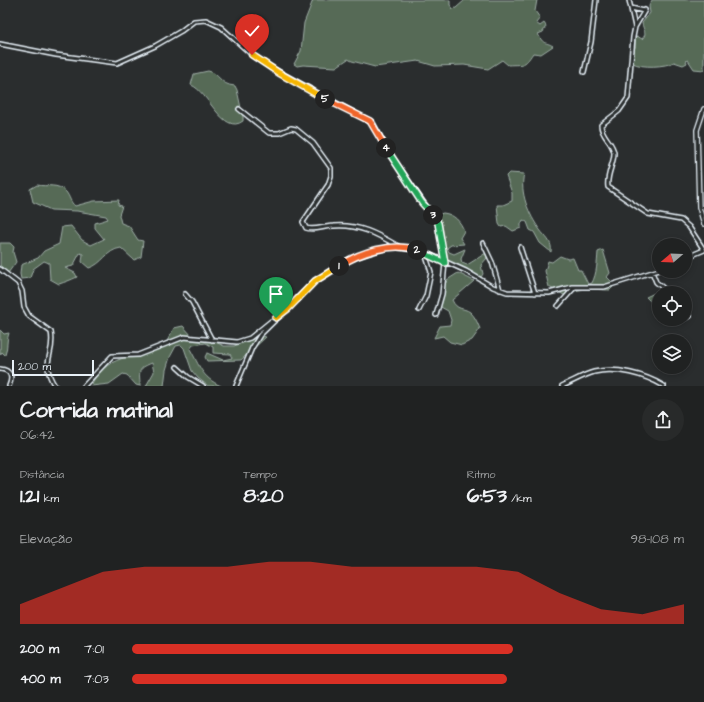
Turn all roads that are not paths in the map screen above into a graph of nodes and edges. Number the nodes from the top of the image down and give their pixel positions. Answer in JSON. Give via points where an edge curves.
{"nodes":[{"id":1,"x":596,"y":0,"type":"edge"},
{"id":2,"x":629,"y":0,"type":"edge"},
{"id":3,"x":631,"y":8,"type":"junction"},
{"id":4,"x":635,"y":27,"type":"junction"},
{"id":5,"x":0,"y":44,"type":"edge"},
{"id":6,"x":584,"y":72,"type":"dead end"},
{"id":7,"x":239,"y":109,"type":"dead end"},
{"id":8,"x":704,"y":109,"type":"edge"},
{"id":9,"x":704,"y":224,"type":"edge"},
{"id":10,"x":483,"y":243,"type":"dead end"},
{"id":11,"x":400,"y":247,"type":"junction"},
{"id":12,"x":520,"y":247,"type":"dead end"},
{"id":13,"x":704,"y":250,"type":"edge"},
{"id":14,"x":425,"y":252,"type":"junction"},
{"id":15,"x":692,"y":255,"type":"edge"},
{"id":16,"x":445,"y":263,"type":"junction"},
{"id":17,"x":0,"y":269,"type":"edge"},
{"id":18,"x":652,"y":272,"type":"edge"},
{"id":19,"x":654,"y":278,"type":"edge"},
{"id":20,"x":661,"y":286,"type":"edge"},
{"id":21,"x":575,"y":287,"type":"junction"},
{"id":22,"x":500,"y":290,"type":"junction"},
{"id":23,"x":535,"y":293,"type":"junction"},
{"id":24,"x":185,"y":294,"type":"dead end"},
{"id":25,"x":558,"y":306,"type":"dead end"},
{"id":26,"x":419,"y":310,"type":"dead end"},
{"id":27,"x":436,"y":315,"type":"dead end"},
{"id":28,"x":276,"y":318,"type":"junction"},
{"id":29,"x":212,"y":340,"type":"junction"},
{"id":30,"x":177,"y":367,"type":"dead end"},
{"id":31,"x":0,"y":369,"type":"edge"},
{"id":32,"x":9,"y":386,"type":"edge"},
{"id":33,"x":54,"y":386,"type":"edge"},
{"id":34,"x":84,"y":386,"type":"edge"},
{"id":35,"x":204,"y":386,"type":"edge"},
{"id":36,"x":236,"y":386,"type":"edge"},
{"id":37,"x":562,"y":386,"type":"edge"},
{"id":38,"x":664,"y":386,"type":"edge"}],
"edges":[{"from":1,"to":6,"type":"street"},
{"from":2,"to":3,"type":"street"},
{"from":3,"to":4,"type":"street"},
{"from":3,"to":4,"type":"street","via":[[645,10]]},
{"from":4,"to":13,"type":"street","via":[[631,46],[628,98],[619,111],[601,125],[614,154],[608,187],[648,214],[681,220],[689,227]]},
{"from":5,"to":16,"type":"street","via":[[117,63],[155,46],[194,21],[200,19],[215,23],[270,67],[372,123],[422,203],[436,219]]},
{"from":7,"to":11,"type":"street","via":[[269,133],[296,129],[313,143],[331,168],[328,185],[303,222],[306,228],[354,226],[373,232]]},
{"from":8,"to":9,"type":"main road","via":[[697,130],[699,207]]},
{"from":10,"to":22,"type":"street","via":[[492,262]]},
{"from":11,"to":14,"type":"street"},
{"from":11,"to":28,"type":"street","via":[[392,246],[343,263],[315,281]]},
{"from":12,"to":23,"type":"street"},
{"from":13,"to":15,"type":"street"},
{"from":14,"to":16,"type":"street"},
{"from":14,"to":26,"type":"street","via":[[431,272],[426,296]]},
{"from":16,"to":22,"type":"street","via":[[466,271]]},
{"from":16,"to":27,"type":"street","via":[[442,294]]},
{"from":17,"to":33,"type":"street","via":[[18,283],[29,316],[51,332],[47,369]]},
{"from":18,"to":21,"type":"street","via":[[604,287]]},
{"from":19,"to":20,"type":"street"},
{"from":21,"to":23,"type":"street","via":[[549,293]]},
{"from":21,"to":25,"type":"street"},
{"from":22,"to":23,"type":"street"},
{"from":24,"to":29,"type":"street"},
{"from":28,"to":29,"type":"street","via":[[245,340]]},
{"from":28,"to":36,"type":"street","via":[[252,348]]},
{"from":29,"to":34,"type":"street","via":[[184,337],[142,354],[112,356]]},
{"from":30,"to":35,"type":"street"},
{"from":31,"to":32,"type":"street","via":[[10,373],[12,380]]},
{"from":37,"to":38,"type":"street","via":[[589,374],[608,370],[634,374]]}]}
